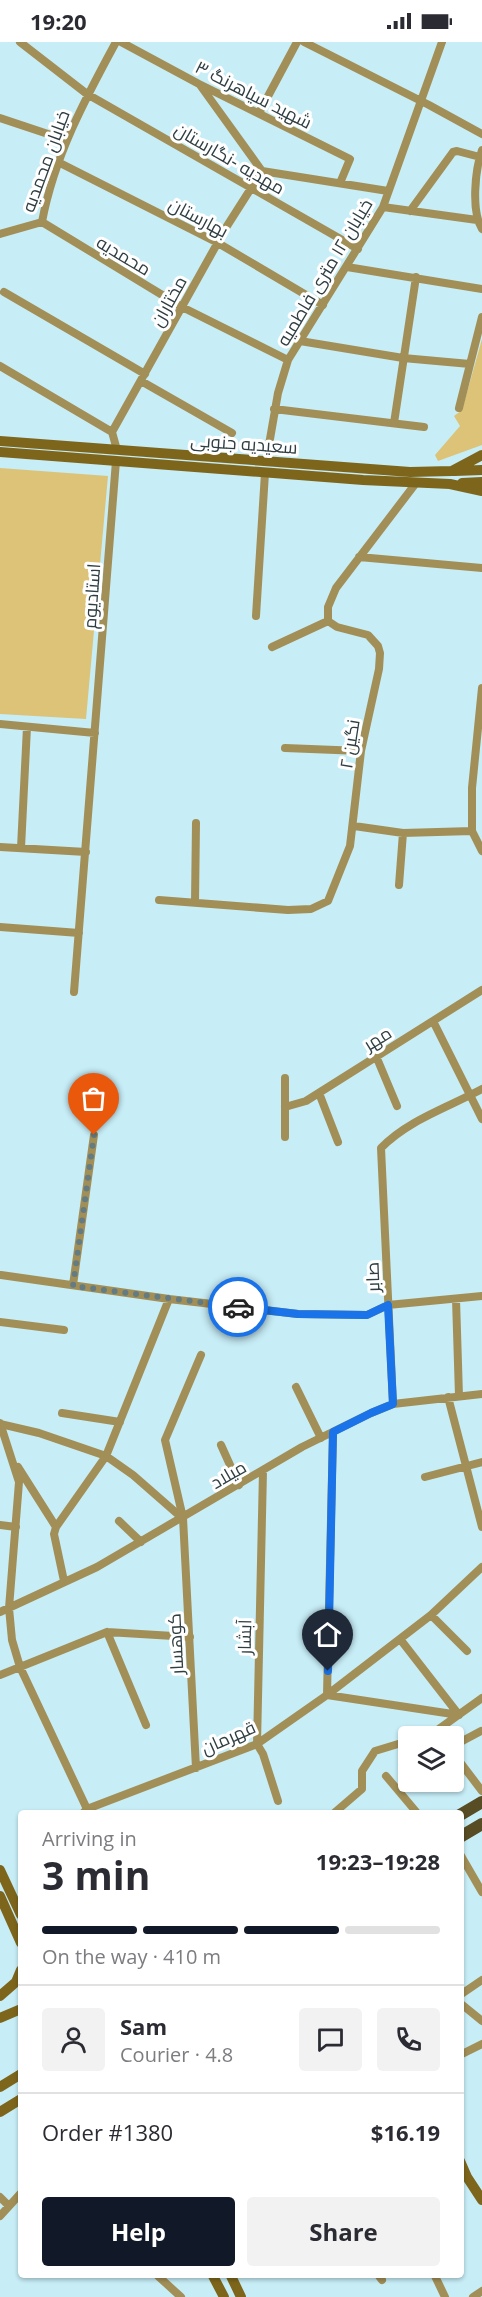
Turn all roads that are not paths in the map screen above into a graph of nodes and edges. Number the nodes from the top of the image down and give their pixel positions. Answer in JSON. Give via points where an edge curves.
{"nodes":[{"id":1,"x":20,"y":42,"type":"edge"},
{"id":2,"x":119,"y":42,"type":"edge"},
{"id":3,"x":297,"y":42,"type":"edge"},
{"id":4,"x":304,"y":42,"type":"edge"},
{"id":5,"x":442,"y":42,"type":"edge"},
{"id":6,"x":199,"y":84,"type":"junction"},
{"id":7,"x":87,"y":94,"type":"junction"},
{"id":8,"x":420,"y":101,"type":"junction"},
{"id":9,"x":259,"y":113,"type":"junction"},
{"id":10,"x":0,"y":118,"type":"edge"},
{"id":11,"x":482,"y":134,"type":"edge"},
{"id":12,"x":66,"y":140,"type":"junction"},
{"id":13,"x":481,"y":154,"type":"edge"},
{"id":14,"x":58,"y":162,"type":"junction"},
{"id":15,"x":262,"y":171,"type":"junction"},
{"id":16,"x":340,"y":183,"type":"junction"},
{"id":17,"x":251,"y":187,"type":"junction"},
{"id":18,"x":388,"y":191,"type":"junction"},
{"id":19,"x":383,"y":207,"type":"junction"},
{"id":20,"x":410,"y":211,"type":"junction"},
{"id":21,"x":477,"y":220,"type":"junction"},
{"id":22,"x":42,"y":222,"type":"junction"},
{"id":23,"x":482,"y":229,"type":"edge"},
{"id":24,"x":0,"y":234,"type":"edge"},
{"id":25,"x":218,"y":243,"type":"junction"},
{"id":26,"x":358,"y":249,"type":"junction"},
{"id":27,"x":347,"y":267,"type":"junction"},
{"id":28,"x":416,"y":277,"type":"junction"},
{"id":29,"x":482,"y":289,"type":"edge"},
{"id":30,"x":4,"y":292,"type":"dead end"},
{"id":31,"x":323,"y":305,"type":"junction"},
{"id":32,"x":182,"y":307,"type":"junction"},
{"id":33,"x":482,"y":317,"type":"edge"},
{"id":34,"x":300,"y":340,"type":"junction"},
{"id":35,"x":403,"y":358,"type":"junction"},
{"id":36,"x":288,"y":360,"type":"junction"},
{"id":37,"x":470,"y":364,"type":"junction"},
{"id":38,"x":0,"y":366,"type":"edge"},
{"id":39,"x":143,"y":377,"type":"junction"},
{"id":40,"x":274,"y":408,"type":"junction"},
{"id":41,"x":459,"y":408,"type":"dead end"},
{"id":42,"x":394,"y":423,"type":"junction"},
{"id":43,"x":424,"y":427,"type":"dead end"},
{"id":44,"x":112,"y":432,"type":"junction"},
{"id":45,"x":232,"y":433,"type":"dead end"},
{"id":46,"x":0,"y":441,"type":"edge"},
{"id":47,"x":0,"y":452,"type":"edge"},
{"id":48,"x":117,"y":455,"type":"junction"},
{"id":49,"x":482,"y":455,"type":"edge"},
{"id":50,"x":265,"y":467,"type":"junction"},
{"id":51,"x":482,"y":470,"type":"edge"},
{"id":52,"x":452,"y":471,"type":"junction"},
{"id":53,"x":482,"y":482,"type":"edge"},
{"id":54,"x":416,"y":483,"type":"junction"},
{"id":55,"x":450,"y":484,"type":"junction"},
{"id":56,"x":482,"y":491,"type":"edge"},
{"id":57,"x":359,"y":557,"type":"junction"},
{"id":58,"x":480,"y":567,"type":"edge"},
{"id":59,"x":256,"y":616,"type":"dead end"},
{"id":60,"x":328,"y":621,"type":"junction"},
{"id":61,"x":272,"y":647,"type":"dead end"},
{"id":62,"x":482,"y":688,"type":"edge"},
{"id":63,"x":0,"y":724,"type":"edge"},
{"id":64,"x":27,"y":727,"type":"junction"},
{"id":65,"x":95,"y":733,"type":"junction"},
{"id":66,"x":285,"y":748,"type":"dead end"},
{"id":67,"x":361,"y":751,"type":"junction"},
{"id":68,"x":196,"y":823,"type":"dead end"},
{"id":69,"x":354,"y":826,"type":"junction"},
{"id":70,"x":472,"y":831,"type":"junction"},
{"id":71,"x":403,"y":833,"type":"junction"},
{"id":72,"x":0,"y":847,"type":"edge"},
{"id":73,"x":21,"y":848,"type":"junction"},
{"id":74,"x":482,"y":851,"type":"edge"},
{"id":75,"x":86,"y":852,"type":"junction"},
{"id":76,"x":399,"y":885,"type":"dead end"},
{"id":77,"x":159,"y":900,"type":"dead end"},
{"id":78,"x":195,"y":902,"type":"junction"},
{"id":79,"x":0,"y":927,"type":"edge"},
{"id":80,"x":79,"y":933,"type":"junction"},
{"id":81,"x":482,"y":990,"type":"edge"},
{"id":82,"x":74,"y":992,"type":"dead end"},
{"id":83,"x":433,"y":1021,"type":"junction"},
{"id":84,"x":376,"y":1056,"type":"junction"},
{"id":85,"x":285,"y":1078,"type":"dead end"},
{"id":86,"x":482,"y":1089,"type":"edge"},
{"id":87,"x":319,"y":1093,"type":"junction"},
{"id":88,"x":471,"y":1095,"type":"junction"},
{"id":89,"x":397,"y":1106,"type":"dead end"},
{"id":90,"x":285,"y":1107,"type":"junction"},
{"id":91,"x":482,"y":1119,"type":"edge"},
{"id":92,"x":94,"y":1135,"type":"dead end"},
{"id":93,"x":285,"y":1137,"type":"dead end"},
{"id":94,"x":338,"y":1142,"type":"dead end"},
{"id":95,"x":1,"y":1275,"type":"edge"},
{"id":96,"x":73,"y":1286,"type":"junction"},
{"id":97,"x":482,"y":1296,"type":"edge"},
{"id":98,"x":169,"y":1299,"type":"junction"},
{"id":99,"x":456,"y":1299,"type":"junction"},
{"id":100,"x":388,"y":1305,"type":"junction"},
{"id":101,"x":0,"y":1322,"type":"edge"},
{"id":102,"x":64,"y":1330,"type":"dead end"},
{"id":103,"x":201,"y":1355,"type":"dead end"},
{"id":104,"x":296,"y":1387,"type":"dead end"},
{"id":105,"x":482,"y":1394,"type":"edge"},
{"id":106,"x":459,"y":1396,"type":"junction"},
{"id":107,"x":448,"y":1397,"type":"junction"},
{"id":108,"x":393,"y":1404,"type":"junction"},
{"id":109,"x":62,"y":1413,"type":"dead end"},
{"id":110,"x":120,"y":1422,"type":"junction"},
{"id":111,"x":0,"y":1424,"type":"edge"},
{"id":112,"x":333,"y":1432,"type":"junction"},
{"id":113,"x":321,"y":1438,"type":"junction"},
{"id":114,"x":221,"y":1445,"type":"dead end"},
{"id":115,"x":106,"y":1456,"type":"junction"},
{"id":116,"x":12,"y":1457,"type":"junction"},
{"id":117,"x":482,"y":1462,"type":"edge"},
{"id":118,"x":466,"y":1466,"type":"junction"},
{"id":119,"x":263,"y":1471,"type":"junction"},
{"id":120,"x":424,"y":1477,"type":"dead end"},
{"id":121,"x":239,"y":1485,"type":"junction"},
{"id":122,"x":183,"y":1518,"type":"junction"},
{"id":123,"x":119,"y":1521,"type":"dead end"},
{"id":124,"x":0,"y":1525,"type":"edge"},
{"id":125,"x":15,"y":1527,"type":"junction"},
{"id":126,"x":56,"y":1527,"type":"junction"},
{"id":127,"x":482,"y":1527,"type":"edge"},
{"id":128,"x":141,"y":1542,"type":"junction"},
{"id":129,"x":482,"y":1567,"type":"edge"},
{"id":130,"x":64,"y":1581,"type":"junction"},
{"id":131,"x":9,"y":1608,"type":"junction"},
{"id":132,"x":0,"y":1612,"type":"edge"},
{"id":133,"x":431,"y":1615,"type":"junction"},
{"id":134,"x":107,"y":1632,"type":"junction"},
{"id":135,"x":190,"y":1637,"type":"junction"},
{"id":136,"x":400,"y":1639,"type":"junction"},
{"id":137,"x":467,"y":1651,"type":"dead end"},
{"id":138,"x":20,"y":1667,"type":"junction"},
{"id":139,"x":0,"y":1675,"type":"edge"},
{"id":140,"x":327,"y":1695,"type":"junction"},
{"id":141,"x":482,"y":1698,"type":"edge"},
{"id":142,"x":459,"y":1715,"type":"junction"},
{"id":143,"x":146,"y":1725,"type":"dead end"},
{"id":144,"x":447,"y":1726,"type":"edge"},
{"id":145,"x":481,"y":1731,"type":"edge"},
{"id":146,"x":464,"y":1740,"type":"edge"},
{"id":147,"x":257,"y":1744,"type":"junction"},
{"id":148,"x":398,"y":1744,"type":"edge"},
{"id":149,"x":464,"y":1767,"type":"edge"},
{"id":150,"x":196,"y":1768,"type":"junction"},
{"id":151,"x":386,"y":1776,"type":"dead end"},
{"id":152,"x":482,"y":1791,"type":"edge"},
{"id":153,"x":278,"y":1801,"type":"dead end"},
{"id":154,"x":482,"y":1802,"type":"edge"},
{"id":155,"x":84,"y":1810,"type":"edge"},
{"id":156,"x":87,"y":1810,"type":"edge"},
{"id":157,"x":338,"y":1810,"type":"edge"},
{"id":158,"x":415,"y":1810,"type":"edge"},
{"id":159,"x":464,"y":1813,"type":"edge"},
{"id":160,"x":482,"y":1824,"type":"edge"},
{"id":161,"x":464,"y":1835,"type":"edge"},
{"id":162,"x":464,"y":1861,"type":"edge"},
{"id":163,"x":0,"y":1870,"type":"edge"},
{"id":164,"x":482,"y":1892,"type":"edge"},
{"id":165,"x":11,"y":1894,"type":"edge"},
{"id":166,"x":18,"y":1909,"type":"edge"},
{"id":167,"x":18,"y":1928,"type":"edge"},
{"id":168,"x":18,"y":1977,"type":"edge"},
{"id":169,"x":482,"y":1980,"type":"edge"},
{"id":170,"x":464,"y":1992,"type":"edge"},
{"id":171,"x":0,"y":1996,"type":"edge"},
{"id":172,"x":0,"y":2002,"type":"edge"},
{"id":173,"x":464,"y":2006,"type":"edge"},
{"id":174,"x":18,"y":2010,"type":"edge"},
{"id":175,"x":3,"y":2016,"type":"edge"},
{"id":176,"x":482,"y":2021,"type":"edge"},
{"id":177,"x":482,"y":2044,"type":"edge"},
{"id":178,"x":464,"y":2053,"type":"edge"},
{"id":179,"x":18,"y":2076,"type":"edge"},
{"id":180,"x":0,"y":2087,"type":"edge"},
{"id":181,"x":18,"y":2101,"type":"edge"},
{"id":182,"x":0,"y":2112,"type":"edge"},
{"id":183,"x":464,"y":2170,"type":"edge"},
{"id":184,"x":18,"y":2196,"type":"edge"},
{"id":185,"x":0,"y":2197,"type":"edge"},
{"id":186,"x":482,"y":2200,"type":"edge"},
{"id":187,"x":9,"y":2206,"type":"junction"},
{"id":188,"x":0,"y":2216,"type":"edge"},
{"id":189,"x":160,"y":2278,"type":"edge"},
{"id":190,"x":214,"y":2278,"type":"edge"},
{"id":191,"x":232,"y":2278,"type":"edge"},
{"id":192,"x":436,"y":2278,"type":"edge"},
{"id":193,"x":482,"y":2291,"type":"edge"},
{"id":194,"x":181,"y":2297,"type":"edge"},
{"id":195,"x":224,"y":2297,"type":"edge"},
{"id":196,"x":242,"y":2297,"type":"edge"},
{"id":197,"x":445,"y":2297,"type":"edge"},
{"id":198,"x":473,"y":2297,"type":"edge"}],
"edges":[{"from":1,"to":7,"type":"street","name":"مهدیه -نگارستان"},
{"from":2,"to":6,"type":"street","name":"شهید سیاهرنگ ۳"},
{"from":2,"to":7,"type":"street","name":"خیابان محمدیه"},
{"from":3,"to":9,"type":"street"},
{"from":4,"to":8,"type":"street"},
{"from":5,"to":8,"type":"street","name":"خیابان ۱۲ متری فاطمیه"},
{"from":6,"to":9,"type":"street","name":"شهید سیاهرنگ ۳"},
{"from":6,"to":15,"type":"street"},
{"from":7,"to":12,"type":"street","name":"خیابان محمدیه"},
{"from":7,"to":17,"type":"street","name":"مهدیه -نگارستان"},
{"from":8,"to":11,"type":"street"},
{"from":8,"to":18,"type":"street","name":"خیابان ۱۲ متری فاطمیه"},
{"from":9,"to":16,"type":"street","name":"شهید سیاهرنگ ۳","via":[[350,159]]},
{"from":10,"to":12,"type":"street"},
{"from":12,"to":14,"type":"street","name":"خیابان محمدیه"},
{"from":13,"to":20,"type":"street","via":[[453,152]]},
{"from":13,"to":21,"type":"street"},
{"from":14,"to":22,"type":"street","name":"خیابان محمدیه"},
{"from":14,"to":25,"type":"street","name":"بهارستان"},
{"from":15,"to":16,"type":"street"},
{"from":15,"to":17,"type":"street","name":"مختاران"},
{"from":16,"to":18,"type":"street"},
{"from":17,"to":25,"type":"street","name":"مختاران"},
{"from":17,"to":26,"type":"street","name":"مهدیه -نگارستان"},
{"from":18,"to":19,"type":"street","name":"خیابان ۱۲ متری فاطمیه"},
{"from":19,"to":20,"type":"street"},
{"from":19,"to":26,"type":"street","name":"خیابان ۱۲ متری فاطمیه"},
{"from":20,"to":21,"type":"street"},
{"from":21,"to":23,"type":"street"},
{"from":22,"to":24,"type":"street","name":"خیابان محمدیه"},
{"from":22,"to":32,"type":"street","name":"محمدیه"},
{"from":25,"to":31,"type":"street","name":"بهارستان"},
{"from":25,"to":32,"type":"street","name":"مختاران"},
{"from":26,"to":27,"type":"street","name":"خیابان ۱۲ متری فاطمیه"},
{"from":27,"to":28,"type":"street"},
{"from":27,"to":31,"type":"street","name":"خیابان ۱۲ متری فاطمیه"},
{"from":28,"to":29,"type":"street"},
{"from":28,"to":35,"type":"street"},
{"from":30,"to":39,"type":"street"},
{"from":31,"to":34,"type":"street","name":"خیابان ۱۲ متری فاطمیه"},
{"from":32,"to":36,"type":"street","name":"محمدیه"},
{"from":32,"to":39,"type":"street","name":"مختاران"},
{"from":33,"to":37,"type":"street"},
{"from":34,"to":35,"type":"street"},
{"from":34,"to":36,"type":"street","name":"خیابان ۱۲ متری فاطمیه"},
{"from":35,"to":37,"type":"street"},
{"from":35,"to":42,"type":"street"},
{"from":36,"to":40,"type":"street","name":"خیابان ۱۲ متری فاطمیه"},
{"from":37,"to":41,"type":"street"},
{"from":38,"to":44,"type":"street"},
{"from":39,"to":44,"type":"street","name":"مختاران"},
{"from":39,"to":45,"type":"street"},
{"from":40,"to":42,"type":"street"},
{"from":40,"to":50,"type":"street","name":"خیابان ۱۲ متری فاطمیه"},
{"from":42,"to":43,"type":"street"},
{"from":44,"to":48,"type":"street"},
{"from":46,"to":48,"type":"main road","name":"سعیدیه جنوبی"},
{"from":47,"to":48,"type":"main road","name":"سعیدیه جنوبی"},
{"from":48,"to":50,"type":"main road","name":"سعیدیه جنوبی"},
{"from":48,"to":65,"type":"street","name":"استادیوم"},
{"from":49,"to":52,"type":"main road","name":"سعیدیه جنوبی"},
{"from":50,"to":52,"type":"main road","name":"سعیدیه جنوبی"},
{"from":50,"to":54,"type":"main road","name":"سعیدیه جنوبی"},
{"from":50,"to":59,"type":"street","name":"خیابان ۱۲ متری فاطمیه"},
{"from":51,"to":52,"type":"main road"},
{"from":53,"to":55,"type":"main road"},
{"from":54,"to":55,"type":"main road","name":"سعیدیه جنوبی"},
{"from":54,"to":57,"type":"street"},
{"from":55,"to":56,"type":"main road","name":"سعیدیه جنوبی"},
{"from":57,"to":58,"type":"street"},
{"from":57,"to":60,"type":"street","via":[[332,596],[327,608]]},
{"from":60,"to":61,"type":"street"},
{"from":60,"to":67,"type":"street","name":"نگین ۲","via":[[368,635],[378,646],[379,669]]},
{"from":62,"to":70,"type":"street"},
{"from":63,"to":64,"type":"street"},
{"from":64,"to":65,"type":"street"},
{"from":64,"to":73,"type":"street"},
{"from":65,"to":75,"type":"street","name":"استادیوم"},
{"from":66,"to":67,"type":"street"},
{"from":67,"to":69,"type":"street","name":"نگین ۲"},
{"from":68,"to":78,"type":"street"},
{"from":69,"to":71,"type":"street"},
{"from":69,"to":78,"type":"street","name":"نگین ۲","via":[[328,901],[311,909],[288,910]]},
{"from":70,"to":71,"type":"street"},
{"from":70,"to":74,"type":"street"},
{"from":71,"to":76,"type":"street"},
{"from":72,"to":73,"type":"street"},
{"from":73,"to":75,"type":"street"},
{"from":75,"to":80,"type":"street","name":"استادیوم"},
{"from":77,"to":78,"type":"street"},
{"from":79,"to":80,"type":"street"},
{"from":80,"to":82,"type":"street","name":"استادیوم"},
{"from":81,"to":83,"type":"street","name":"مهر"},
{"from":83,"to":84,"type":"street","name":"مهر"},
{"from":83,"to":88,"type":"street"},
{"from":84,"to":87,"type":"street","name":"مهر"},
{"from":84,"to":89,"type":"street"},
{"from":85,"to":90,"type":"street"},
{"from":86,"to":88,"type":"street"},
{"from":87,"to":90,"type":"street","name":"مهر"},
{"from":87,"to":94,"type":"street"},
{"from":88,"to":91,"type":"street"},
{"from":88,"to":100,"type":"street","name":"صابر","via":[[405,1128],[381,1148]]},
{"from":90,"to":93,"type":"street"},
{"from":92,"to":96,"type":"street"},
{"from":95,"to":96,"type":"street"},
{"from":96,"to":98,"type":"street"},
{"from":97,"to":99,"type":"street"},
{"from":98,"to":100,"type":"street","via":[[298,1314],[367,1315]]},
{"from":98,"to":110,"type":"street"},
{"from":99,"to":100,"type":"street"},
{"from":99,"to":106,"type":"street"},
{"from":100,"to":108,"type":"street","name":"صابر"},
{"from":101,"to":102,"type":"street"},
{"from":103,"to":122,"type":"street","name":"کوهسار","via":[[165,1440]]},
{"from":104,"to":113,"type":"street"},
{"from":105,"to":106,"type":"street","name":"میلاد"},
{"from":106,"to":107,"type":"street","name":"میلاد"},
{"from":107,"to":108,"type":"street","name":"میلاد"},
{"from":107,"to":118,"type":"street"},
{"from":108,"to":112,"type":"street","name":"میلاد"},
{"from":109,"to":110,"type":"street"},
{"from":110,"to":115,"type":"street"},
{"from":111,"to":115,"type":"street"},
{"from":111,"to":116,"type":"street"},
{"from":112,"to":113,"type":"street","name":"میلاد"},
{"from":112,"to":140,"type":"street"},
{"from":113,"to":119,"type":"street","name":"میلاد"},
{"from":114,"to":121,"type":"street"},
{"from":115,"to":122,"type":"street"},
{"from":115,"to":126,"type":"street"},
{"from":116,"to":125,"type":"street","via":[[19,1482]]},
{"from":116,"to":126,"type":"street"},
{"from":117,"to":118,"type":"street"},
{"from":118,"to":120,"type":"street"},
{"from":118,"to":127,"type":"street"},
{"from":119,"to":121,"type":"street","name":"میلاد"},
{"from":119,"to":147,"type":"street","name":"آبشار"},
{"from":121,"to":122,"type":"street","name":"میلاد"},
{"from":122,"to":128,"type":"street","name":"میلاد"},
{"from":122,"to":135,"type":"street","name":"کوهسار"},
{"from":123,"to":128,"type":"street"},
{"from":124,"to":125,"type":"street"},
{"from":125,"to":131,"type":"street"},
{"from":126,"to":130,"type":"street"},
{"from":128,"to":130,"type":"street","name":"میلاد"},
{"from":129,"to":133,"type":"street","name":"قهرمان"},
{"from":130,"to":131,"type":"street","name":"میلاد"},
{"from":131,"to":132,"type":"street","name":"میلاد"},
{"from":131,"to":138,"type":"street"},
{"from":133,"to":136,"type":"street","name":"قهرمان"},
{"from":133,"to":137,"type":"street"},
{"from":134,"to":135,"type":"street"},
{"from":134,"to":138,"type":"street"},
{"from":134,"to":143,"type":"street"},
{"from":135,"to":150,"type":"street","name":"کوهسار"},
{"from":136,"to":140,"type":"street","name":"قهرمان"},
{"from":136,"to":142,"type":"street"},
{"from":138,"to":139,"type":"street"},
{"from":138,"to":155,"type":"street"},
{"from":140,"to":142,"type":"street"},
{"from":140,"to":147,"type":"street","name":"قهرمان"},
{"from":141,"to":142,"type":"street"},
{"from":142,"to":144,"type":"street"},
{"from":145,"to":146,"type":"street"},
{"from":147,"to":150,"type":"street","name":"قهرمان"},
{"from":147,"to":153,"type":"street","name":"آبشار"},
{"from":148,"to":157,"type":"street","via":[[375,1751],[362,1772],[362,1789]]},
{"from":149,"to":152,"type":"street"},
{"from":150,"to":156,"type":"street","name":"قهرمان"},
{"from":151,"to":158,"type":"street"},
{"from":154,"to":159,"type":"main road"},
{"from":160,"to":161,"type":"main road"},
{"from":162,"to":164,"type":"street"},
{"from":163,"to":165,"type":"main road"},
{"from":165,"to":166,"type":"main road"},
{"from":165,"to":167,"type":"main road"},
{"from":168,"to":171,"type":"main road"},
{"from":169,"to":170,"type":"street"},
{"from":172,"to":175,"type":"main road"},
{"from":173,"to":176,"type":"street"},
{"from":174,"to":175,"type":"main road"},
{"from":177,"to":178,"type":"street"},
{"from":179,"to":180,"type":"main road"},
{"from":181,"to":182,"type":"main road"},
{"from":183,"to":186,"type":"main road"},
{"from":184,"to":187,"type":"street"},
{"from":185,"to":187,"type":"street"},
{"from":187,"to":188,"type":"street"},
{"from":189,"to":194,"type":"street"},
{"from":190,"to":195,"type":"main road"},
{"from":191,"to":196,"type":"main road"},
{"from":192,"to":197,"type":"street"},
{"from":193,"to":198,"type":"street"}]}
